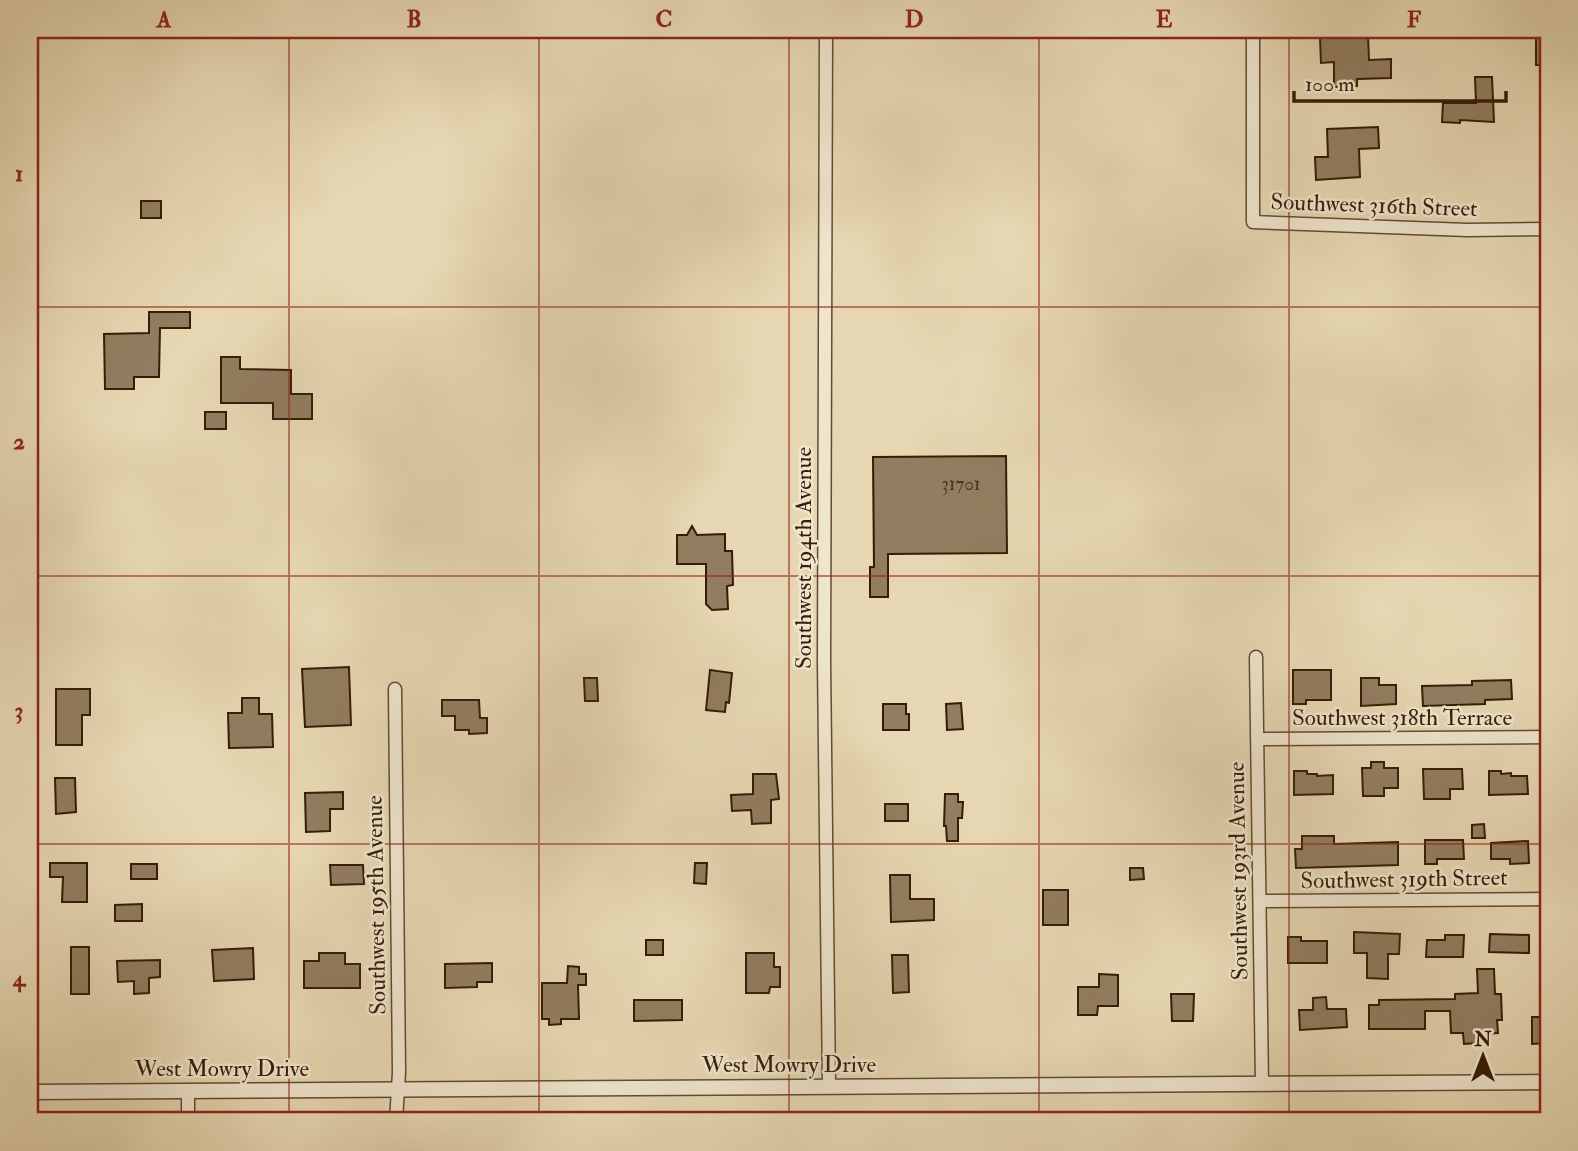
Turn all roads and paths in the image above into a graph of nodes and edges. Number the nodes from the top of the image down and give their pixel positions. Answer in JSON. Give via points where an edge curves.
{"nodes":[{"id":1,"x":826,"y":30,"type":"edge"},
{"id":2,"x":1253,"y":30,"type":"edge"},
{"id":3,"x":1548,"y":229,"type":"edge"},
{"id":4,"x":1256,"y":657,"type":"dead end"},
{"id":5,"x":395,"y":689,"type":"dead end"},
{"id":6,"x":1548,"y":737,"type":"edge"},
{"id":7,"x":1257,"y":739,"type":"junction"},
{"id":8,"x":1548,"y":899,"type":"edge"},
{"id":9,"x":1260,"y":901,"type":"junction"},
{"id":10,"x":1548,"y":1082,"type":"edge"},
{"id":11,"x":1262,"y":1084,"type":"junction"},
{"id":12,"x":829,"y":1087,"type":"junction"},
{"id":13,"x":397,"y":1089,"type":"junction"},
{"id":14,"x":188,"y":1091,"type":"junction"},
{"id":15,"x":30,"y":1092,"type":"edge"},
{"id":16,"x":188,"y":1121,"type":"edge"},
{"id":17,"x":396,"y":1121,"type":"edge"}],
"edges":[{"from":1,"to":12,"type":"street","name":"Southwest 194th Avenue","via":[[824,663]]},
{"from":2,"to":3,"type":"street","name":"Southwest 316th Street","via":[[1254,222]]},
{"from":4,"to":7,"type":"street","name":"Southwest 193rd Avenue"},
{"from":5,"to":13,"type":"street","name":"Southwest 195th Avenue"},
{"from":6,"to":7,"type":"street","name":"Southwest 318th Terrace"},
{"from":7,"to":9,"type":"street","name":"Southwest 193rd Avenue"},
{"from":8,"to":9,"type":"street","name":"Southwest 319th Street"},
{"from":9,"to":11,"type":"street","name":"Southwest 193rd Avenue"},
{"from":10,"to":11,"type":"street","name":"West Mowry Drive"},
{"from":11,"to":12,"type":"street","name":"West Mowry Drive"},
{"from":12,"to":13,"type":"street","name":"West Mowry Drive"},
{"from":13,"to":14,"type":"street","name":"West Mowry Drive"},
{"from":13,"to":17,"type":"street","name":"Southwest 195th Avenue"},
{"from":14,"to":15,"type":"street","name":"West Mowry Drive"},
{"from":14,"to":16,"type":"street"}]}
